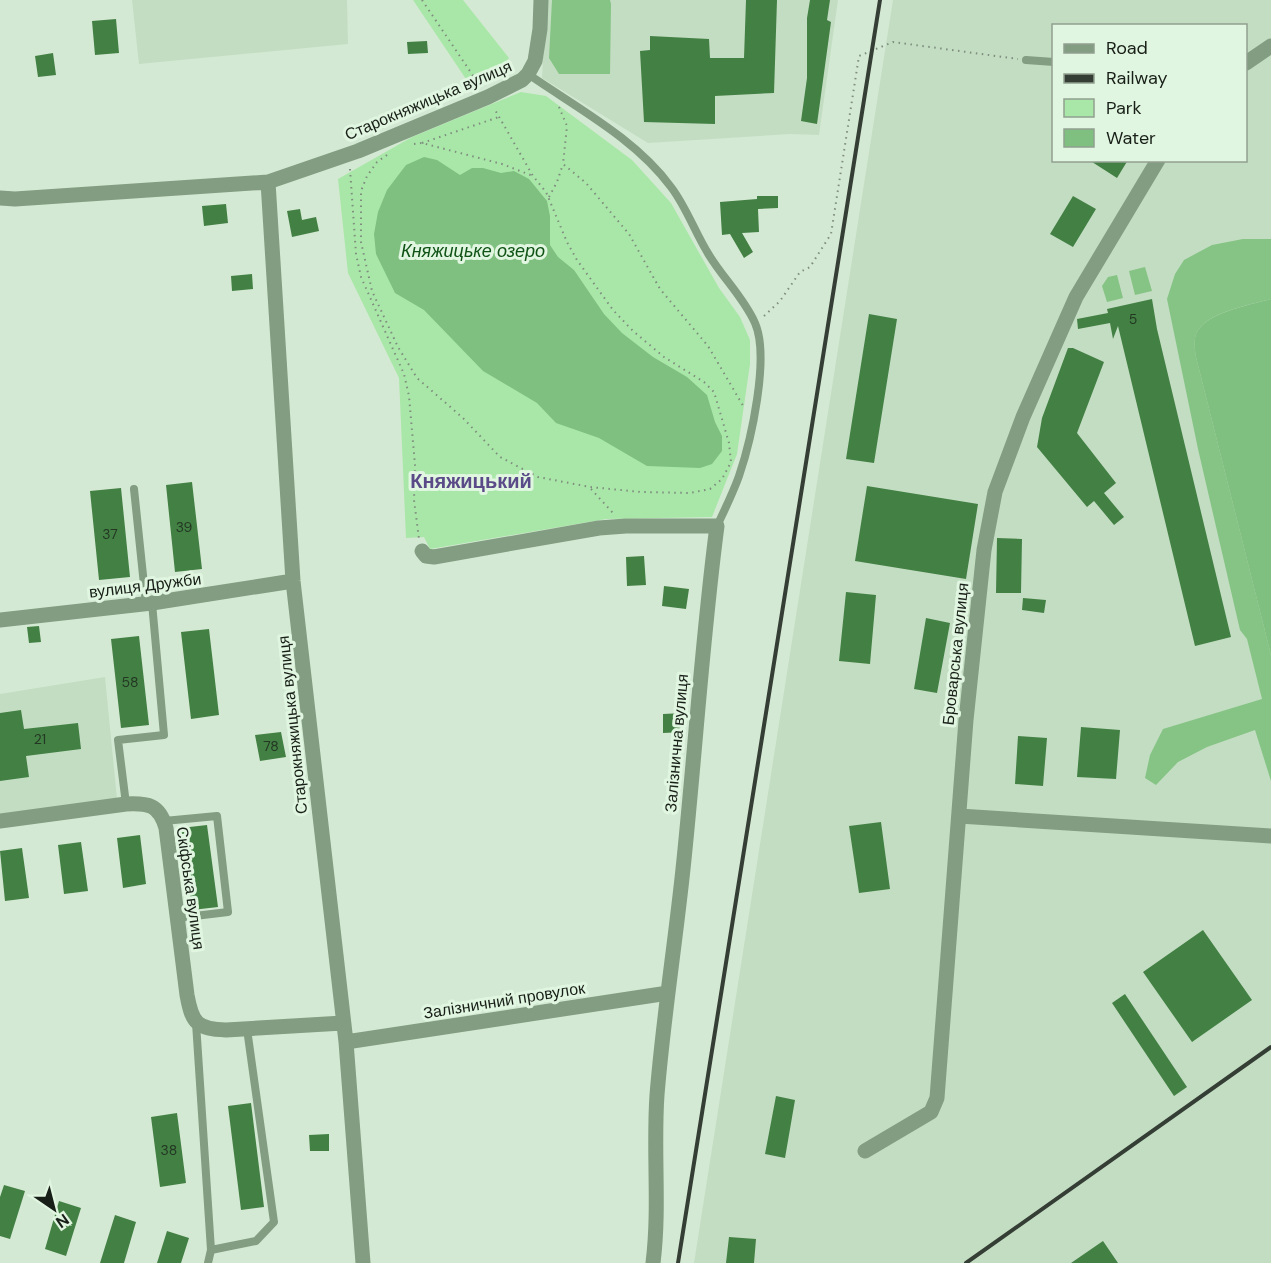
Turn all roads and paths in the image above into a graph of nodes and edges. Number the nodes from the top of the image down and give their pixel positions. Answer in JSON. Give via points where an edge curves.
{"nodes":[{"id":1,"x":422,"y":0,"type":"edge"},
{"id":2,"x":541,"y":0,"type":"edge"},
{"id":3,"x":1271,"y":46,"type":"edge"},
{"id":4,"x":1026,"y":60,"type":"joint"},
{"id":5,"x":1052,"y":62,"type":"edge"},
{"id":6,"x":1247,"y":62,"type":"edge"},
{"id":7,"x":528,"y":74,"type":"junction"},
{"id":8,"x":554,"y":92,"type":"junction"},
{"id":9,"x":488,"y":97,"type":"junction"},
{"id":10,"x":499,"y":117,"type":"junction"},
{"id":11,"x":422,"y":143,"type":"junction"},
{"id":12,"x":409,"y":144,"type":"dead end"},
{"id":13,"x":393,"y":151,"type":"dead end"},
{"id":14,"x":349,"y":154,"type":"junction"},
{"id":15,"x":1157,"y":162,"type":"edge"},
{"id":16,"x":563,"y":164,"type":"junction"},
{"id":17,"x":533,"y":176,"type":"junction"},
{"id":18,"x":268,"y":182,"type":"junction"},
{"id":19,"x":0,"y":198,"type":"edge"},
{"id":20,"x":549,"y":198,"type":"junction"},
{"id":21,"x":755,"y":323,"type":"junction"},
{"id":22,"x":752,"y":422,"type":"junction"},
{"id":23,"x":590,"y":487,"type":"junction"},
{"id":24,"x":134,"y":489,"type":"dead end"},
{"id":25,"x":626,"y":526,"type":"junction"},
{"id":26,"x":717,"y":526,"type":"junction"},
{"id":27,"x":422,"y":551,"type":"joint"},
{"id":28,"x":293,"y":581,"type":"junction"},
{"id":29,"x":149,"y":603,"type":"junction"},
{"id":30,"x":0,"y":620,"type":"edge"},
{"id":31,"x":126,"y":804,"type":"junction"},
{"id":32,"x":959,"y":816,"type":"junction"},
{"id":33,"x":0,"y":821,"type":"edge"},
{"id":34,"x":164,"y":821,"type":"junction"},
{"id":35,"x":1271,"y":836,"type":"edge"},
{"id":36,"x":178,"y":918,"type":"junction"},
{"id":37,"x":668,"y":993,"type":"junction"},
{"id":38,"x":196,"y":1023,"type":"junction"},
{"id":39,"x":343,"y":1023,"type":"junction"},
{"id":40,"x":247,"y":1029,"type":"junction"},
{"id":41,"x":346,"y":1042,"type":"junction"},
{"id":42,"x":865,"y":1151,"type":"dead end"},
{"id":43,"x":211,"y":1250,"type":"junction"},
{"id":44,"x":208,"y":1263,"type":"edge"},
{"id":45,"x":363,"y":1263,"type":"edge"},
{"id":46,"x":654,"y":1263,"type":"edge"}],
"edges":[{"from":1,"to":9,"type":"path"},
{"from":2,"to":7,"type":"street","name":"Старокняжицька вулиця","via":[[538,45]]},
{"from":3,"to":6,"type":"street"},
{"from":4,"to":5,"type":"lane"},
{"from":4,"to":21,"type":"path","via":[[893,42],[859,56],[831,234],[810,267],[800,272],[780,301]]},
{"from":7,"to":8,"type":"lane"},
{"from":7,"to":9,"type":"street","name":"Старокняжицька вулиця","via":[[515,85]]},
{"from":8,"to":16,"type":"path","via":[[567,126]]},
{"from":8,"to":21,"type":"lane","via":[[618,136],[663,177]]},
{"from":9,"to":10,"type":"path"},
{"from":9,"to":14,"type":"street","name":"Старокняжицька вулиця"},
{"from":10,"to":11,"type":"path"},
{"from":10,"to":17,"type":"path"},
{"from":11,"to":12,"type":"path"},
{"from":11,"to":17,"type":"path"},
{"from":13,"to":23,"type":"path","via":[[377,162],[361,191],[361,242],[372,291],[408,366],[500,457],[538,477]]},
{"from":14,"to":18,"type":"street","name":"Старокняжицька вулиця"},
{"from":14,"to":27,"type":"path","via":[[361,277],[410,396],[414,500]]},
{"from":15,"to":32,"type":"street","name":"Броварська вулиця","via":[[1076,297],[1023,417],[996,492],[984,550]]},
{"from":16,"to":20,"type":"path"},
{"from":16,"to":22,"type":"path","via":[[586,183],[629,234],[660,289],[708,346]]},
{"from":17,"to":20,"type":"path"},
{"from":18,"to":19,"type":"street","name":"Старокняжицька вулиця"},
{"from":18,"to":28,"type":"street","name":"Старокняжицька вулиця"},
{"from":20,"to":23,"type":"path","via":[[577,260],[613,310],[664,357],[714,392],[729,443],[728,471],[710,489],[690,493]]},
{"from":21,"to":22,"type":"lane","via":[[761,348]]},
{"from":22,"to":26,"type":"lane","via":[[739,476]]},
{"from":23,"to":25,"type":"path"},
{"from":24,"to":29,"type":"lane"},
{"from":25,"to":26,"type":"street"},
{"from":25,"to":27,"type":"street","via":[[434,557]]},
{"from":26,"to":37,"type":"street","name":"Залізнична вулиця"},
{"from":28,"to":29,"type":"street","name":"вулиця Дружби"},
{"from":28,"to":39,"type":"street","name":"Старокняжицька вулиця"},
{"from":29,"to":30,"type":"street","name":"вулиця Дружби"},
{"from":29,"to":31,"type":"lane","via":[[164,735],[118,740]]},
{"from":31,"to":33,"type":"street","name":"Скіфська вулиця"},
{"from":31,"to":34,"type":"street","name":"Скіфська вулиця","via":[[155,807]]},
{"from":32,"to":35,"type":"street"},
{"from":32,"to":42,"type":"street","name":"Броварська вулиця","via":[[937,1098],[931,1112]]},
{"from":34,"to":36,"type":"street","name":"Скіфська вулиця"},
{"from":34,"to":36,"type":"lane","via":[[217,816],[228,912]]},
{"from":36,"to":38,"type":"street","name":"Скіфська вулиця","via":[[190,1012]]},
{"from":37,"to":41,"type":"street","name":"Залізничний провулок"},
{"from":37,"to":46,"type":"street","name":"Залізнична вулиця","via":[[657,1098]]},
{"from":38,"to":40,"type":"street","via":[[207,1029]]},
{"from":38,"to":43,"type":"lane","name":"Скіфська вулиця"},
{"from":39,"to":40,"type":"street"},
{"from":39,"to":41,"type":"street","name":"Старокняжицька вулиця"},
{"from":40,"to":43,"type":"lane","via":[[274,1222],[256,1241]]},
{"from":41,"to":45,"type":"street","name":"Старокняжицька вулиця"},
{"from":43,"to":44,"type":"lane","name":"Скіфська вулиця"}]}
